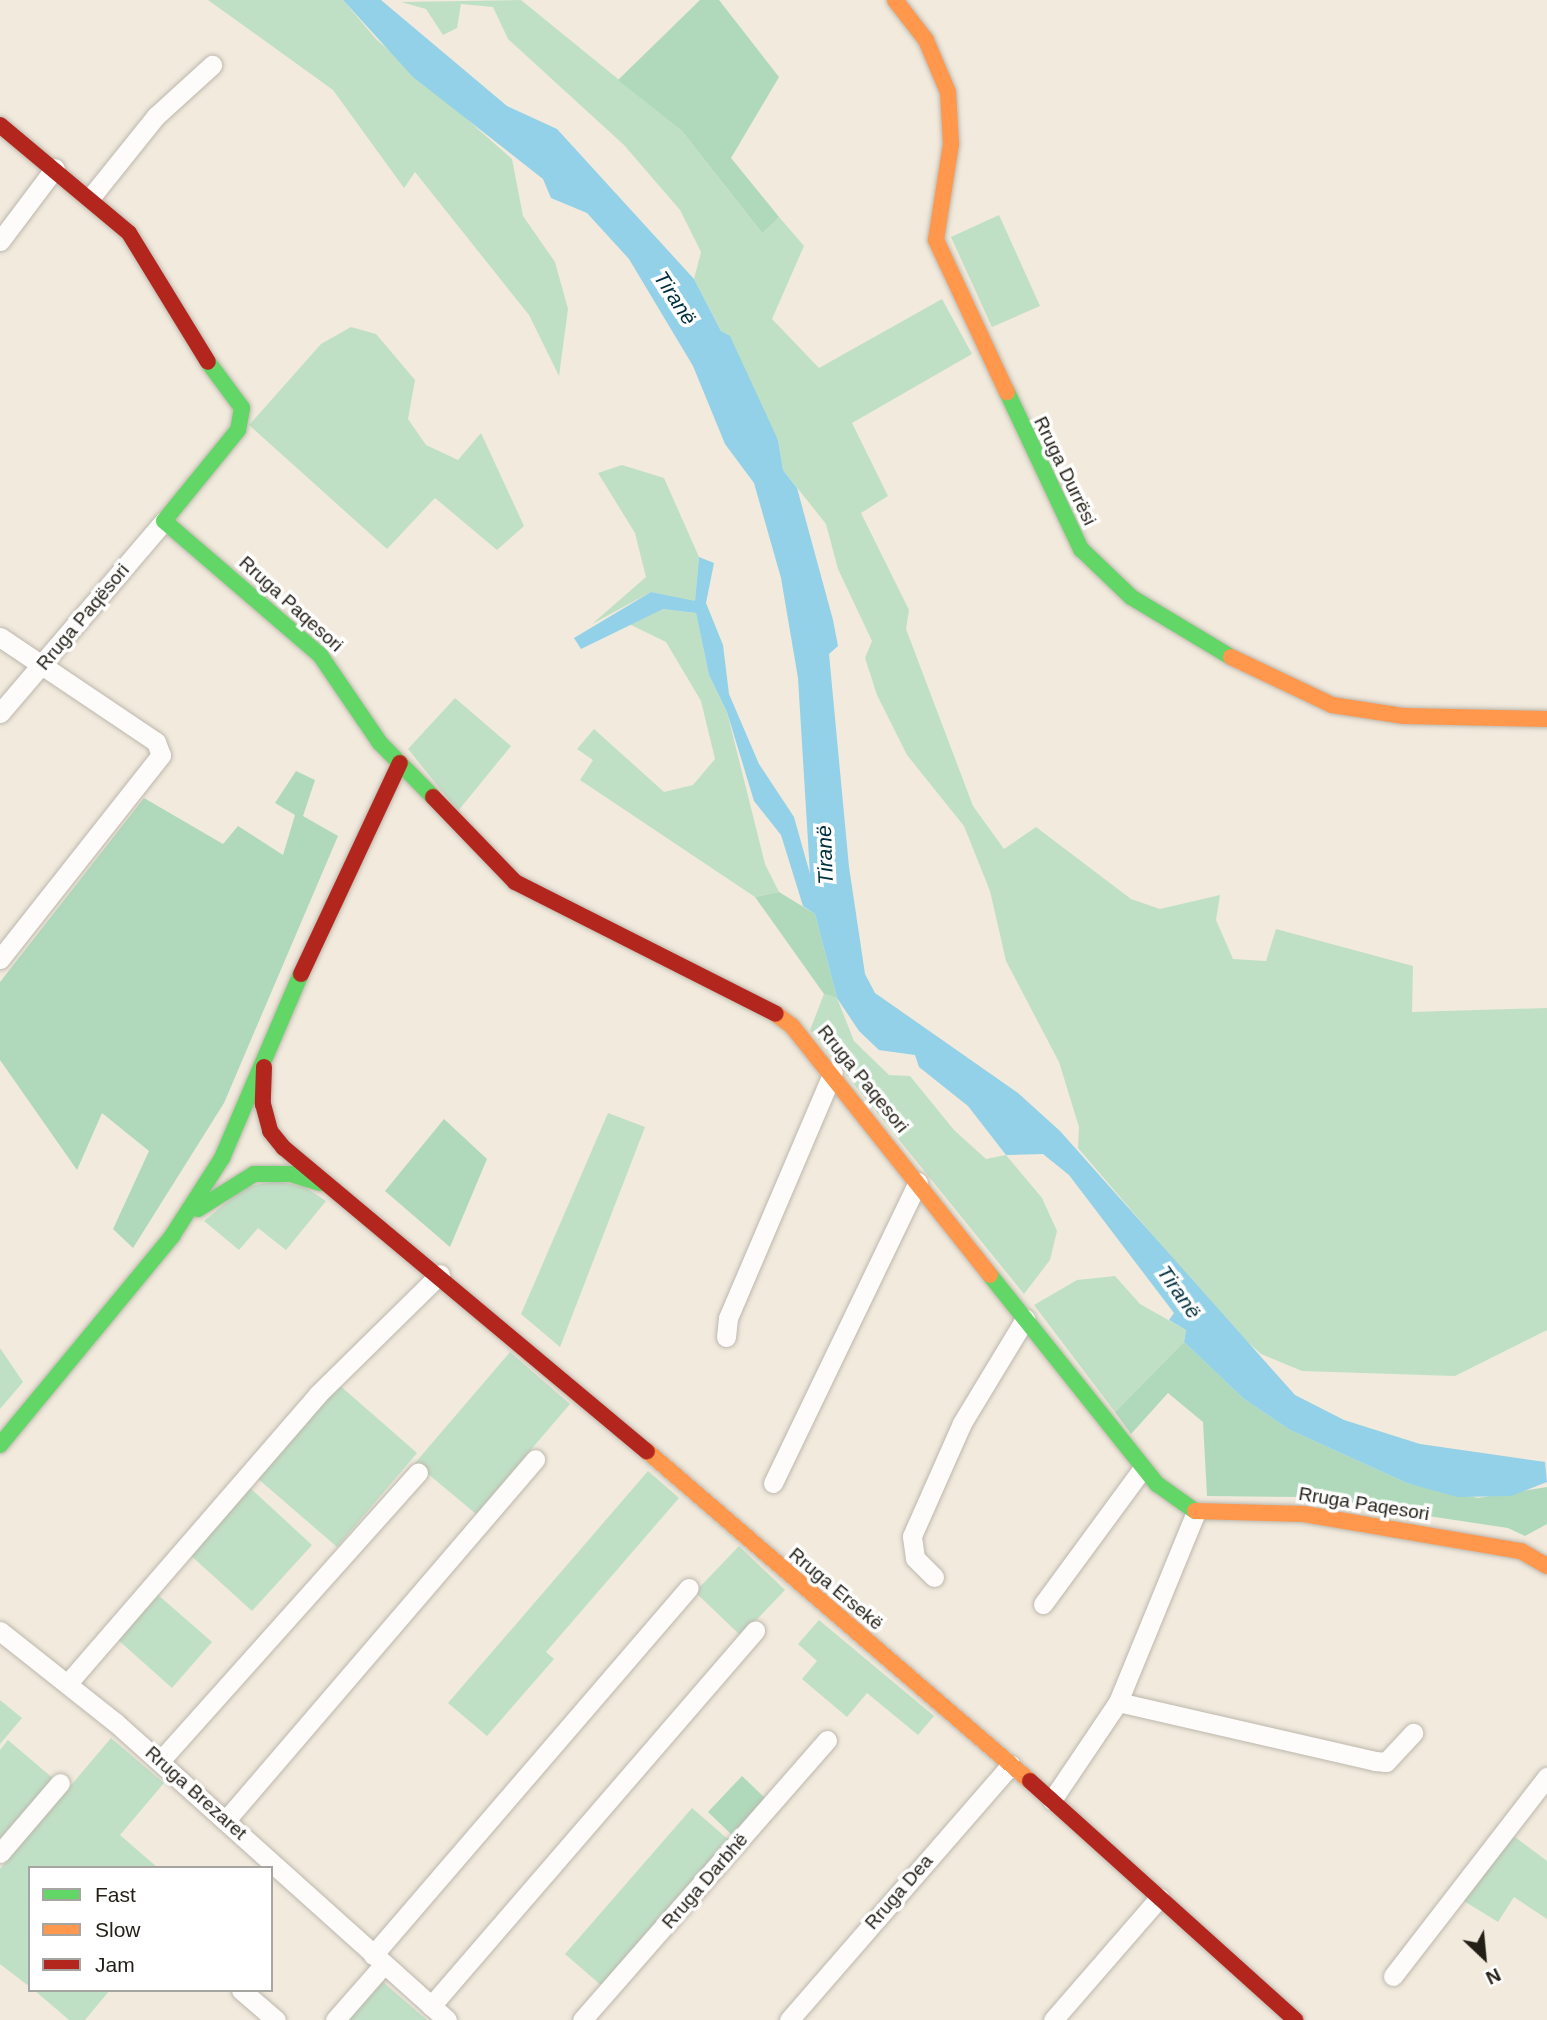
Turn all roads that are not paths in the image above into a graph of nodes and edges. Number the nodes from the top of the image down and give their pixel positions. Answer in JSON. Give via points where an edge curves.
{"nodes":[{"id":1,"x":895,"y":0,"type":"edge"},
{"id":2,"x":212,"y":65,"type":"dead end"},
{"id":3,"x":0,"y":125,"type":"edge"},
{"id":4,"x":55,"y":168,"type":"junction"},
{"id":5,"x":91,"y":197,"type":"junction"},
{"id":6,"x":0,"y":241,"type":"edge"},
{"id":7,"x":164,"y":521,"type":"junction"},
{"id":8,"x":0,"y":636,"type":"edge"},
{"id":9,"x":44,"y":664,"type":"junction"},
{"id":10,"x":0,"y":713,"type":"edge"},
{"id":11,"x":1547,"y":719,"type":"edge"},
{"id":12,"x":400,"y":763,"type":"junction"},
{"id":13,"x":0,"y":959,"type":"edge"},
{"id":14,"x":264,"y":1067,"type":"junction"},
{"id":15,"x":833,"y":1072,"type":"junction"},
{"id":16,"x":231,"y":1142,"type":"junction"},
{"id":17,"x":284,"y":1148,"type":"junction"},
{"id":18,"x":274,"y":1171,"type":"junction"},
{"id":19,"x":918,"y":1182,"type":"junction"},
{"id":20,"x":345,"y":1195,"type":"junction"},
{"id":21,"x":172,"y":1236,"type":"junction"},
{"id":22,"x":440,"y":1274,"type":"junction"},
{"id":23,"x":1026,"y":1319,"type":"junction"},
{"id":24,"x":726,"y":1337,"type":"dead end"},
{"id":25,"x":0,"y":1445,"type":"edge"},
{"id":26,"x":535,"y":1459,"type":"dead end"},
{"id":27,"x":1142,"y":1469,"type":"junction"},
{"id":28,"x":418,"y":1472,"type":"dead end"},
{"id":29,"x":773,"y":1483,"type":"dead end"},
{"id":30,"x":1196,"y":1512,"type":"junction"},
{"id":31,"x":1547,"y":1566,"type":"edge"},
{"id":32,"x":934,"y":1577,"type":"dead end"},
{"id":33,"x":689,"y":1588,"type":"dead end"},
{"id":34,"x":1043,"y":1604,"type":"dead end"},
{"id":35,"x":755,"y":1630,"type":"dead end"},
{"id":36,"x":1,"y":1633,"type":"edge"},
{"id":37,"x":68,"y":1683,"type":"junction"},
{"id":38,"x":1118,"y":1702,"type":"junction"},
{"id":39,"x":1413,"y":1733,"type":"dead end"},
{"id":40,"x":827,"y":1740,"type":"dead end"},
{"id":41,"x":160,"y":1761,"type":"junction"},
{"id":42,"x":1010,"y":1765,"type":"junction"},
{"id":43,"x":1547,"y":1777,"type":"edge"},
{"id":44,"x":60,"y":1783,"type":"dead end"},
{"id":45,"x":1052,"y":1800,"type":"junction"},
{"id":46,"x":226,"y":1820,"type":"junction"},
{"id":47,"x":0,"y":1853,"type":"edge"},
{"id":48,"x":1159,"y":1898,"type":"junction"},
{"id":49,"x":378,"y":1960,"type":"junction"},
{"id":50,"x":1393,"y":1976,"type":"dead end"},
{"id":51,"x":243,"y":1992,"type":"edge"},
{"id":52,"x":431,"y":2007,"type":"junction"},
{"id":53,"x":276,"y":2020,"type":"edge"},
{"id":54,"x":335,"y":2020,"type":"edge"},
{"id":55,"x":447,"y":2020,"type":"edge"},
{"id":56,"x":582,"y":2020,"type":"edge"},
{"id":57,"x":789,"y":2020,"type":"edge"},
{"id":58,"x":1053,"y":2020,"type":"edge"},
{"id":59,"x":1295,"y":2020,"type":"edge"}],
"edges":[{"from":1,"to":11,"type":"street","name":"Rruga Durrësi","via":[[940,66],[952,119],[936,240],[1063,519],[1102,572],[1196,640],[1332,705],[1391,715]]},
{"from":2,"to":5,"type":"street","via":[[156,116]]},
{"from":3,"to":4,"type":"street"},
{"from":4,"to":5,"type":"street"},
{"from":4,"to":6,"type":"street"},
{"from":5,"to":7,"type":"street","via":[[145,252],[184,329],[242,408],[238,430]]},
{"from":7,"to":9,"type":"street","name":"Rruga Paqësori"},
{"from":7,"to":12,"type":"street","name":"Rruga Paqesori","via":[[320,655]]},
{"from":8,"to":9,"type":"street"},
{"from":9,"to":10,"type":"street","name":"Rruga Paqësori"},
{"from":9,"to":13,"type":"street","via":[[156,742],[162,755]]},
{"from":12,"to":14,"type":"street","via":[[335,894]]},
{"from":12,"to":15,"type":"street","name":"Rruga Paqesori","via":[[515,882],[766,1005]]},
{"from":14,"to":16,"type":"street"},
{"from":14,"to":17,"type":"street","via":[[263,1104],[270,1131]]},
{"from":15,"to":19,"type":"street","name":"Rruga Paqesori"},
{"from":15,"to":24,"type":"street","via":[[728,1318]]},
{"from":16,"to":17,"type":"street","via":[[247,1136]]},
{"from":16,"to":18,"type":"street","via":[[253,1163]]},
{"from":16,"to":21,"type":"street"},
{"from":17,"to":20,"type":"street","name":"Rruga Ersekë"},
{"from":18,"to":20,"type":"street"},
{"from":18,"to":21,"type":"street","via":[[213,1194]]},
{"from":19,"to":23,"type":"street","name":"Rruga Paqesori"},
{"from":19,"to":29,"type":"street"},
{"from":20,"to":22,"type":"street","name":"Rruga Ersekë"},
{"from":21,"to":25,"type":"street"},
{"from":22,"to":37,"type":"street","via":[[318,1394]]},
{"from":22,"to":42,"type":"street","name":"Rruga Ersekë"},
{"from":23,"to":27,"type":"street","name":"Rruga Paqesori"},
{"from":23,"to":32,"type":"street","via":[[962,1423],[912,1536],[915,1558]]},
{"from":26,"to":46,"type":"street"},
{"from":27,"to":30,"type":"street","name":"Rruga Paqesori"},
{"from":27,"to":34,"type":"street"},
{"from":28,"to":41,"type":"street"},
{"from":30,"to":31,"type":"street","name":"Rruga Paqesori","via":[[1304,1514],[1521,1551]]},
{"from":30,"to":38,"type":"street"},
{"from":33,"to":49,"type":"street"},
{"from":35,"to":52,"type":"street"},
{"from":36,"to":37,"type":"street","name":"Rruga Brezaret"},
{"from":37,"to":41,"type":"street","name":"Rruga Brezaret"},
{"from":38,"to":39,"type":"street","via":[[1376,1761],[1386,1762]]},
{"from":38,"to":45,"type":"street"},
{"from":40,"to":56,"type":"street","name":"Rruga Darbhë"},
{"from":41,"to":46,"type":"street","name":"Rruga Brezaret"},
{"from":42,"to":45,"type":"street","name":"Rruga Ersekë"},
{"from":42,"to":57,"type":"street","name":"Rruga Dea"},
{"from":43,"to":50,"type":"street"},
{"from":44,"to":47,"type":"street"},
{"from":45,"to":48,"type":"street","name":"Rruga Ersekë"},
{"from":46,"to":49,"type":"street","name":"Rruga Brezaret"},
{"from":48,"to":58,"type":"street"},
{"from":48,"to":59,"type":"street","name":"Rruga Ersekë"},
{"from":49,"to":52,"type":"street","name":"Rruga Brezaret"},
{"from":49,"to":54,"type":"street"},
{"from":51,"to":53,"type":"street"},
{"from":52,"to":55,"type":"street","name":"Rruga Brezaret"}]}
